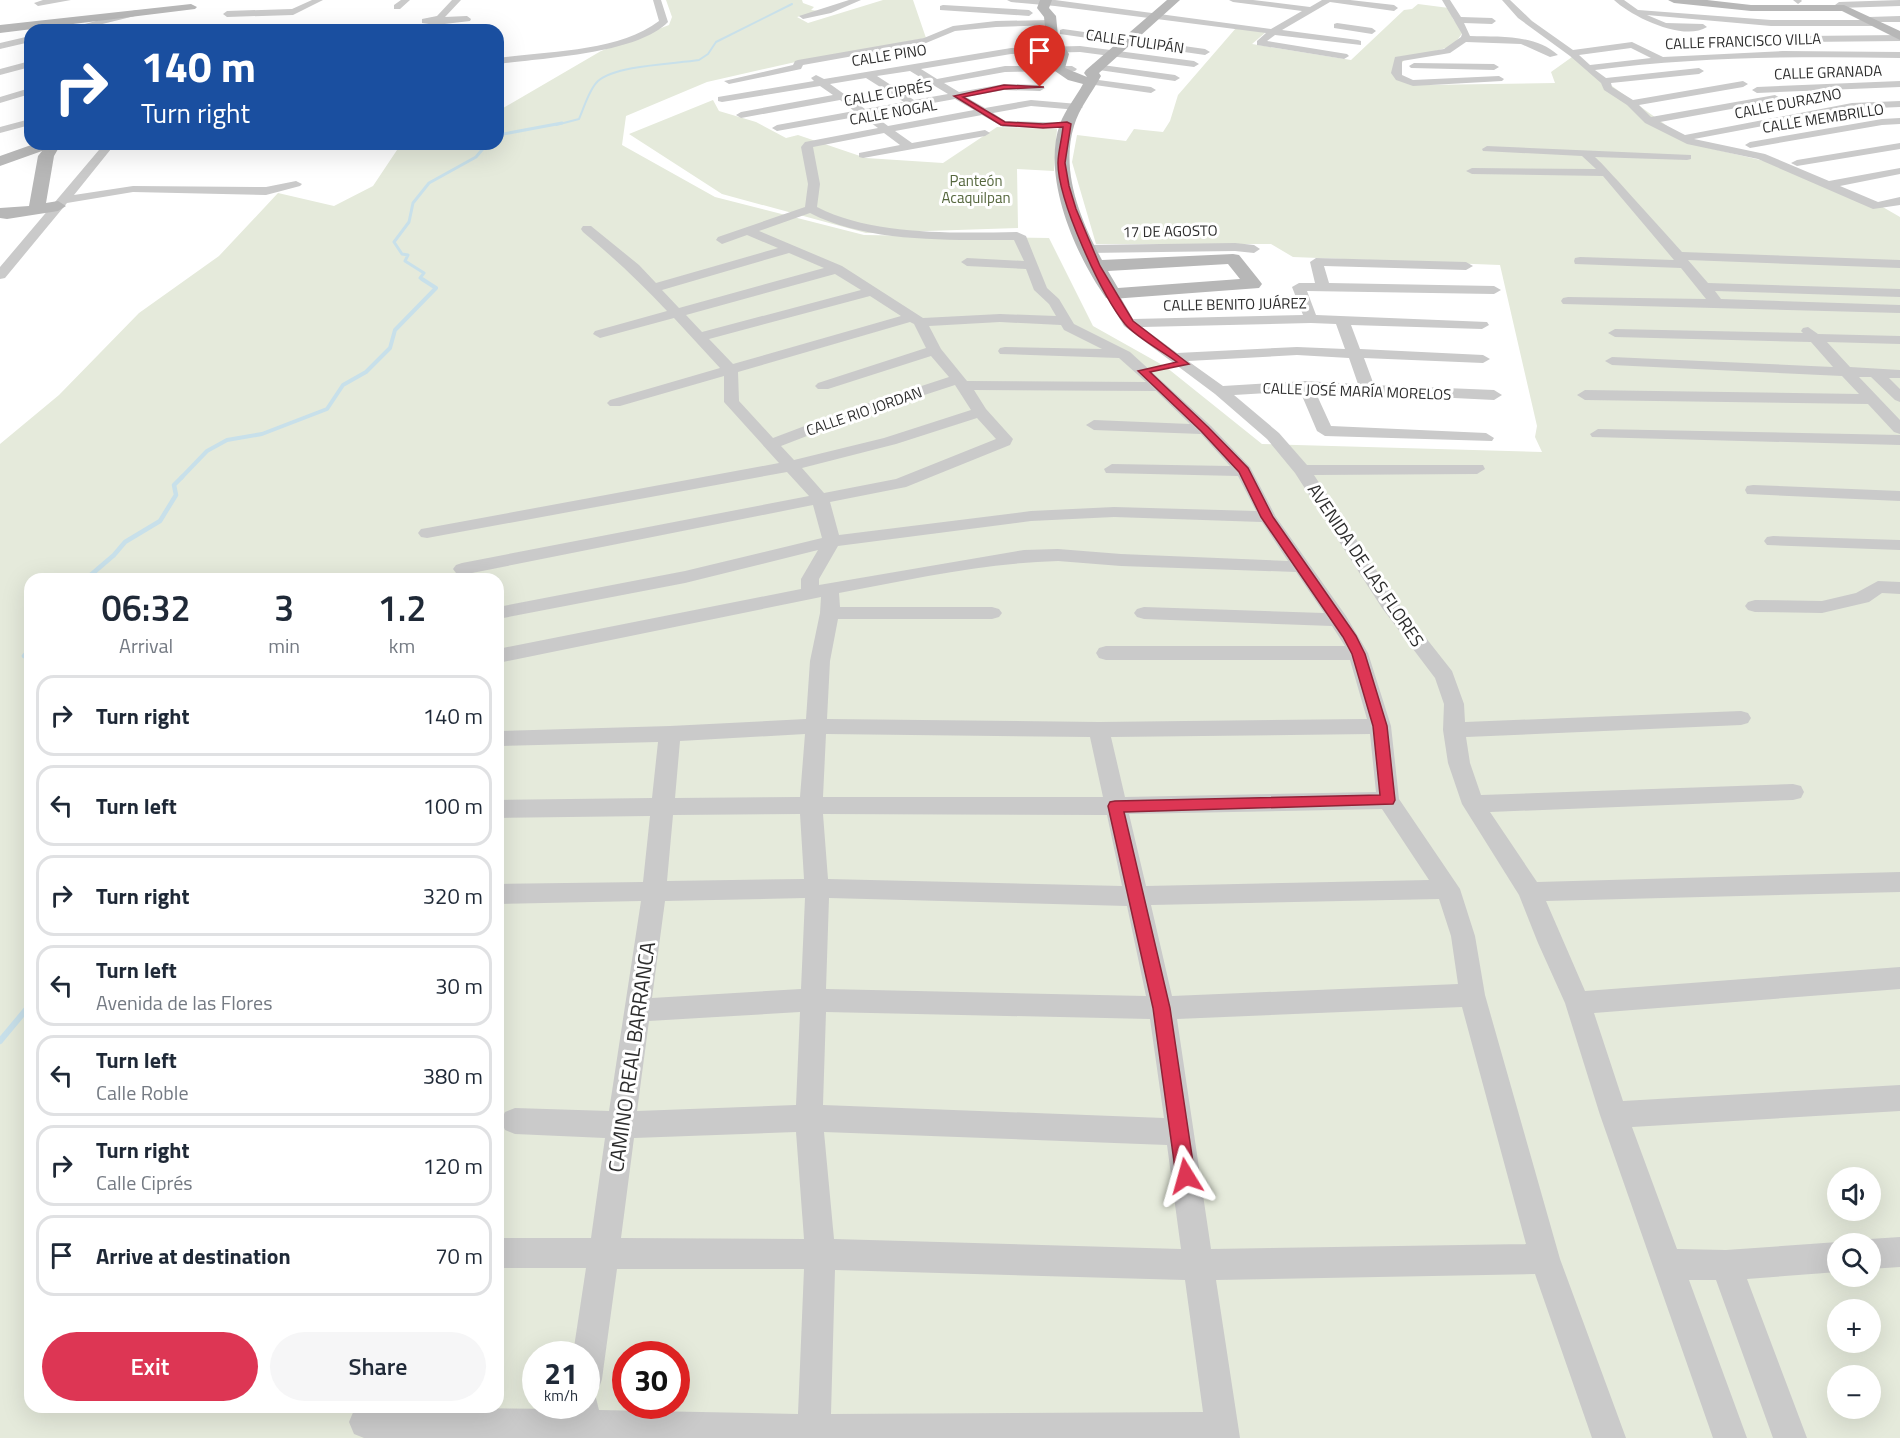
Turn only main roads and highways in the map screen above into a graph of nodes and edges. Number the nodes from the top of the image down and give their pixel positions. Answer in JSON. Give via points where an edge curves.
{"nodes":[{"id":1,"x":1674,"y":0,"type":"edge"},
{"id":2,"x":1051,"y":1,"type":"edge"},
{"id":3,"x":1712,"y":2,"type":"edge"},
{"id":4,"x":1169,"y":7,"type":"edge"},
{"id":5,"x":32,"y":24,"type":"edge"},
{"id":6,"x":161,"y":24,"type":"dead end"},
{"id":7,"x":24,"y":25,"type":"edge"},
{"id":8,"x":0,"y":29,"type":"edge"},
{"id":9,"x":1900,"y":37,"type":"edge"},
{"id":10,"x":1097,"y":74,"type":"junction"},
{"id":11,"x":31,"y":150,"type":"edge"},
{"id":12,"x":50,"y":150,"type":"edge"},
{"id":13,"x":0,"y":161,"type":"edge"},
{"id":14,"x":60,"y":203,"type":"road end"},
{"id":15,"x":37,"y":208,"type":"junction"},
{"id":16,"x":0,"y":213,"type":"edge"},
{"id":17,"x":1095,"y":266,"type":"junction"}],
"edges":[{"from":1,"to":3,"type":"main road"},
{"from":2,"to":10,"type":"main road","via":[[1042,8],[1054,19],[1055,35],[1067,49],[1065,70],[1073,77]]},
{"from":3,"to":9,"type":"main road","via":[[1731,7],[1841,7]]},
{"from":4,"to":10,"type":"main road","name":"AVENIDA DE LAS FLORES","via":[[1141,27]]},
{"from":5,"to":6,"type":"main road","via":[[195,5]]},
{"from":7,"to":8,"type":"main road"},
{"from":10,"to":17,"type":"main road","name":"AVENIDA DE LAS FLORES","via":[[1067,124],[1062,163],[1072,209]]},
{"from":11,"to":13,"type":"main road"},
{"from":12,"to":15,"type":"main road"},
{"from":14,"to":15,"type":"main road"},
{"from":15,"to":16,"type":"main road"},
{"from":17,"to":17,"type":"main road","name":"AVENIDA DE LAS FLORES","via":[[1112,294],[1253,284],[1233,259]]}]}
